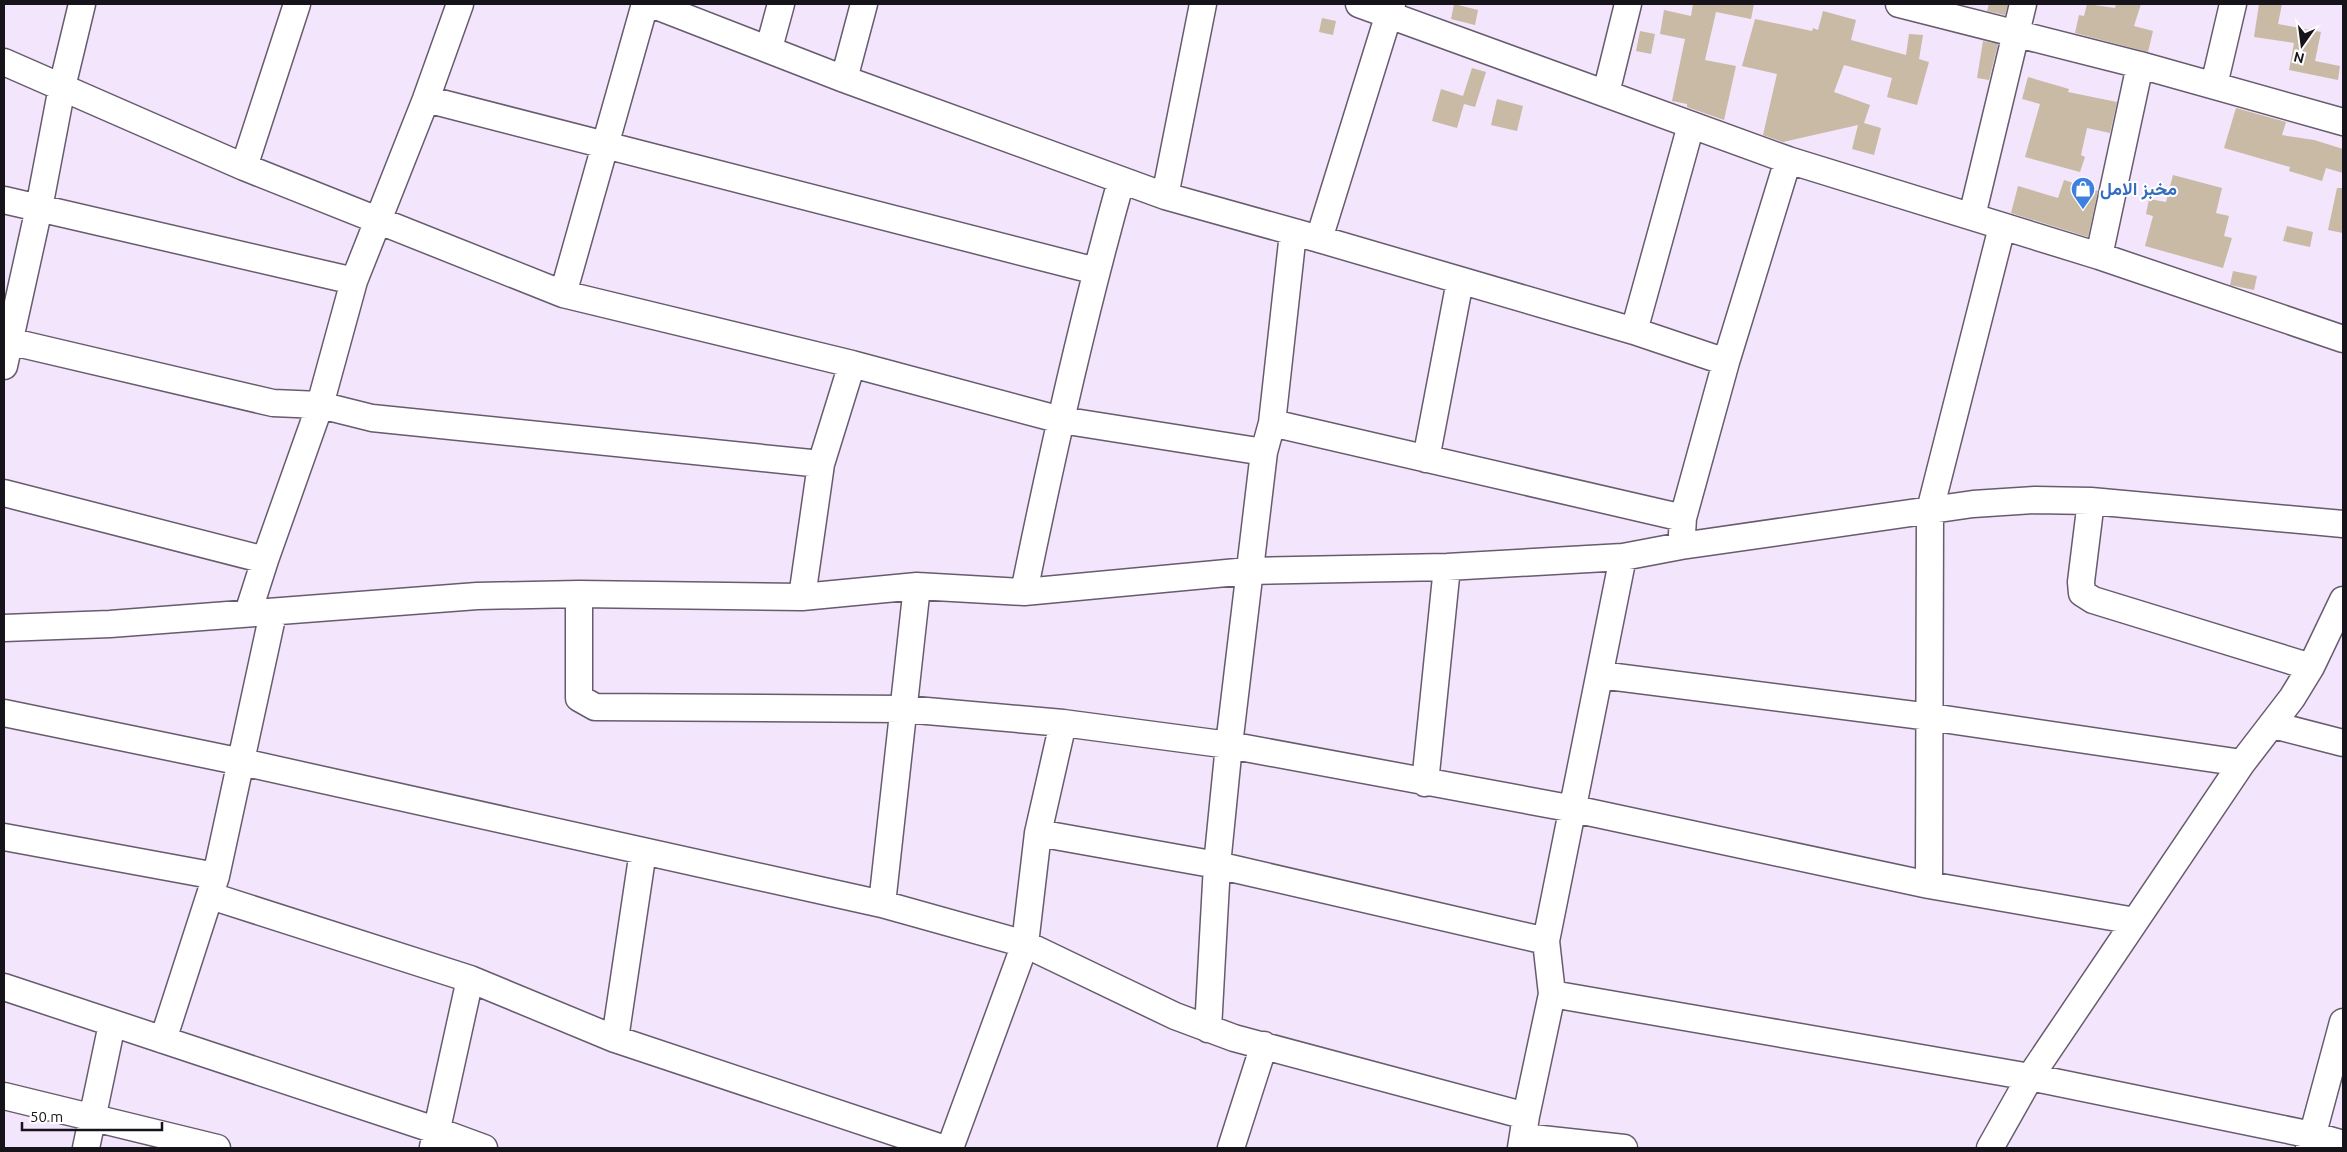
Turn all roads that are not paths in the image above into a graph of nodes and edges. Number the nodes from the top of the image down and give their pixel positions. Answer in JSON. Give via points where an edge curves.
{"nodes":[{"id":1,"x":82,"y":4,"type":"edge"},
{"id":2,"x":297,"y":4,"type":"edge"},
{"id":3,"x":460,"y":4,"type":"edge"},
{"id":4,"x":645,"y":4,"type":"edge"},
{"id":5,"x":651,"y":4,"type":"edge"},
{"id":6,"x":780,"y":4,"type":"edge"},
{"id":7,"x":864,"y":4,"type":"edge"},
{"id":8,"x":1203,"y":4,"type":"edge"},
{"id":9,"x":1359,"y":4,"type":"edge"},
{"id":10,"x":1628,"y":4,"type":"edge"},
{"id":11,"x":1899,"y":4,"type":"edge"},
{"id":12,"x":2024,"y":4,"type":"edge"},
{"id":13,"x":2233,"y":4,"type":"edge"},
{"id":14,"x":1391,"y":10,"type":"edge"},
{"id":15,"x":2017,"y":33,"type":"junction"},
{"id":16,"x":769,"y":48,"type":"junction"},
{"id":17,"x":4,"y":62,"type":"edge"},
{"id":18,"x":2140,"y":65,"type":"junction"},
{"id":19,"x":844,"y":79,"type":"junction"},
{"id":20,"x":2214,"y":85,"type":"junction"},
{"id":21,"x":62,"y":87,"type":"junction"},
{"id":22,"x":1606,"y":93,"type":"junction"},
{"id":23,"x":426,"y":98,"type":"junction"},
{"id":24,"x":2343,"y":122,"type":"edge"},
{"id":25,"x":1691,"y":125,"type":"junction"},
{"id":26,"x":607,"y":144,"type":"junction"},
{"id":27,"x":1788,"y":160,"type":"junction"},
{"id":28,"x":244,"y":167,"type":"junction"},
{"id":29,"x":1121,"y":181,"type":"junction"},
{"id":30,"x":1165,"y":196,"type":"junction"},
{"id":31,"x":4,"y":200,"type":"edge"},
{"id":32,"x":39,"y":208,"type":"junction"},
{"id":33,"x":1972,"y":216,"type":"junction"},
{"id":34,"x":378,"y":219,"type":"junction"},
{"id":35,"x":2002,"y":227,"type":"junction"},
{"id":36,"x":1293,"y":233,"type":"junction"},
{"id":37,"x":1319,"y":239,"type":"junction"},
{"id":38,"x":2099,"y":256,"type":"junction"},
{"id":39,"x":1096,"y":271,"type":"junction"},
{"id":40,"x":354,"y":281,"type":"junction"},
{"id":41,"x":1460,"y":281,"type":"junction"},
{"id":42,"x":563,"y":294,"type":"junction"},
{"id":43,"x":1634,"y":331,"type":"junction"},
{"id":44,"x":2343,"y":339,"type":"edge"},
{"id":45,"x":5,"y":349,"type":"edge"},
{"id":46,"x":1726,"y":362,"type":"junction"},
{"id":47,"x":852,"y":364,"type":"junction"},
{"id":48,"x":320,"y":405,"type":"junction"},
{"id":49,"x":1061,"y":420,"type":"junction"},
{"id":50,"x":1272,"y":423,"type":"junction"},
{"id":51,"x":1264,"y":452,"type":"junction"},
{"id":52,"x":1426,"y":459,"type":"junction"},
{"id":53,"x":821,"y":464,"type":"junction"},
{"id":54,"x":4,"y":493,"type":"edge"},
{"id":55,"x":2091,"y":500,"type":"junction"},
{"id":56,"x":1930,"y":510,"type":"junction"},
{"id":57,"x":1684,"y":518,"type":"junction"},
{"id":58,"x":2343,"y":524,"type":"edge"},
{"id":59,"x":1681,"y":546,"type":"junction"},
{"id":60,"x":1623,"y":557,"type":"junction"},
{"id":61,"x":265,"y":560,"type":"junction"},
{"id":62,"x":1447,"y":567,"type":"junction"},
{"id":63,"x":1248,"y":572,"type":"junction"},
{"id":64,"x":917,"y":586,"type":"junction"},
{"id":65,"x":1024,"y":592,"type":"junction"},
{"id":66,"x":579,"y":594,"type":"junction"},
{"id":67,"x":802,"y":597,"type":"junction"},
{"id":68,"x":2343,"y":600,"type":"edge"},
{"id":69,"x":260,"y":613,"type":"junction"},
{"id":70,"x":4,"y":628,"type":"edge"},
{"id":71,"x":2311,"y":667,"type":"junction"},
{"id":72,"x":1600,"y":675,"type":"junction"},
{"id":73,"x":904,"y":709,"type":"junction"},
{"id":74,"x":4,"y":713,"type":"edge"},
{"id":75,"x":1930,"y":717,"type":"junction"},
{"id":76,"x":1063,"y":723,"type":"junction"},
{"id":77,"x":2273,"y":725,"type":"junction"},
{"id":78,"x":2343,"y":743,"type":"edge"},
{"id":79,"x":1229,"y":745,"type":"junction"},
{"id":80,"x":242,"y":762,"type":"junction"},
{"id":81,"x":2242,"y":763,"type":"junction"},
{"id":82,"x":1425,"y":783,"type":"junction"},
{"id":83,"x":1574,"y":809,"type":"junction"},
{"id":84,"x":1038,"y":833,"type":"junction"},
{"id":85,"x":4,"y":837,"type":"edge"},
{"id":86,"x":643,"y":851,"type":"junction"},
{"id":87,"x":1217,"y":865,"type":"junction"},
{"id":88,"x":1929,"y":885,"type":"junction"},
{"id":89,"x":213,"y":886,"type":"junction"},
{"id":90,"x":882,"y":904,"type":"junction"},
{"id":91,"x":2135,"y":921,"type":"junction"},
{"id":92,"x":1546,"y":941,"type":"junction"},
{"id":93,"x":1025,"y":944,"type":"junction"},
{"id":94,"x":470,"y":979,"type":"junction"},
{"id":95,"x":4,"y":987,"type":"edge"},
{"id":96,"x":1552,"y":994,"type":"junction"},
{"id":97,"x":2343,"y":1022,"type":"edge"},
{"id":98,"x":112,"y":1024,"type":"junction"},
{"id":99,"x":1208,"y":1029,"type":"junction"},
{"id":100,"x":615,"y":1039,"type":"junction"},
{"id":101,"x":163,"y":1040,"type":"junction"},
{"id":102,"x":1264,"y":1045,"type":"junction"},
{"id":103,"x":2030,"y":1077,"type":"junction"},
{"id":104,"x":4,"y":1096,"type":"edge"},
{"id":105,"x":92,"y":1117,"type":"junction"},
{"id":106,"x":1523,"y":1134,"type":"edge"},
{"id":107,"x":434,"y":1139,"type":"edge"},
{"id":108,"x":2310,"y":1142,"type":"edge"},
{"id":109,"x":2343,"y":1144,"type":"edge"},
{"id":110,"x":86,"y":1148,"type":"edge"},
{"id":111,"x":217,"y":1148,"type":"edge"},
{"id":112,"x":484,"y":1148,"type":"edge"},
{"id":113,"x":942,"y":1148,"type":"edge"},
{"id":114,"x":950,"y":1148,"type":"edge"},
{"id":115,"x":1231,"y":1148,"type":"edge"},
{"id":116,"x":1624,"y":1148,"type":"edge"},
{"id":117,"x":1990,"y":1148,"type":"edge"}],
"edges":[{"from":1,"to":21,"type":"street"},
{"from":2,"to":28,"type":"street"},
{"from":3,"to":23,"type":"street"},
{"from":4,"to":26,"type":"street"},
{"from":5,"to":16,"type":"street"},
{"from":6,"to":16,"type":"street"},
{"from":7,"to":19,"type":"street"},
{"from":8,"to":30,"type":"street"},
{"from":9,"to":14,"type":"street"},
{"from":10,"to":22,"type":"street"},
{"from":11,"to":15,"type":"street"},
{"from":12,"to":15,"type":"street"},
{"from":13,"to":20,"type":"street"},
{"from":14,"to":22,"type":"street"},
{"from":14,"to":37,"type":"street"},
{"from":15,"to":18,"type":"street"},
{"from":15,"to":33,"type":"street"},
{"from":16,"to":19,"type":"street"},
{"from":17,"to":21,"type":"street"},
{"from":18,"to":20,"type":"street"},
{"from":18,"to":38,"type":"street"},
{"from":19,"to":29,"type":"street"},
{"from":20,"to":24,"type":"street"},
{"from":21,"to":28,"type":"street"},
{"from":21,"to":32,"type":"street"},
{"from":22,"to":25,"type":"street"},
{"from":23,"to":26,"type":"street"},
{"from":23,"to":34,"type":"street"},
{"from":25,"to":27,"type":"street"},
{"from":25,"to":43,"type":"street"},
{"from":26,"to":39,"type":"street"},
{"from":26,"to":42,"type":"street"},
{"from":27,"to":33,"type":"street"},
{"from":27,"to":46,"type":"street"},
{"from":28,"to":34,"type":"street"},
{"from":29,"to":30,"type":"street"},
{"from":29,"to":39,"type":"street"},
{"from":30,"to":36,"type":"street"},
{"from":31,"to":32,"type":"street"},
{"from":32,"to":40,"type":"street"},
{"from":32,"to":45,"type":"street"},
{"from":33,"to":35,"type":"street"},
{"from":34,"to":40,"type":"street"},
{"from":34,"to":42,"type":"street"},
{"from":35,"to":38,"type":"street"},
{"from":35,"to":56,"type":"street"},
{"from":36,"to":37,"type":"street"},
{"from":36,"to":50,"type":"street"},
{"from":37,"to":41,"type":"street"},
{"from":38,"to":44,"type":"street"},
{"from":39,"to":49,"type":"street"},
{"from":40,"to":48,"type":"street"},
{"from":41,"to":43,"type":"street"},
{"from":41,"to":52,"type":"street"},
{"from":42,"to":47,"type":"street"},
{"from":43,"to":46,"type":"street"},
{"from":45,"to":48,"type":"street","via":[[273,403]]},
{"from":46,"to":57,"type":"street"},
{"from":47,"to":49,"type":"street"},
{"from":47,"to":53,"type":"street"},
{"from":48,"to":53,"type":"street","via":[[372,418]]},
{"from":48,"to":61,"type":"street"},
{"from":49,"to":51,"type":"street"},
{"from":49,"to":65,"type":"street"},
{"from":50,"to":51,"type":"street"},
{"from":50,"to":52,"type":"street"},
{"from":51,"to":63,"type":"street"},
{"from":52,"to":57,"type":"street"},
{"from":53,"to":67,"type":"street"},
{"from":54,"to":61,"type":"street"},
{"from":55,"to":56,"type":"street","via":[[2035,500]]},
{"from":55,"to":58,"type":"street"},
{"from":55,"to":71,"type":"street","via":[[2082,593],[2093,600]]},
{"from":56,"to":59,"type":"street"},
{"from":56,"to":75,"type":"street"},
{"from":57,"to":59,"type":"street"},
{"from":59,"to":60,"type":"street"},
{"from":60,"to":62,"type":"street"},
{"from":60,"to":72,"type":"street"},
{"from":61,"to":69,"type":"street"},
{"from":62,"to":63,"type":"street"},
{"from":62,"to":82,"type":"street"},
{"from":63,"to":65,"type":"street"},
{"from":63,"to":79,"type":"street"},
{"from":64,"to":65,"type":"street"},
{"from":64,"to":67,"type":"street"},
{"from":64,"to":73,"type":"street"},
{"from":66,"to":67,"type":"street"},
{"from":66,"to":69,"type":"street","via":[[477,596]]},
{"from":66,"to":73,"type":"street","via":[[579,698],[595,707]]},
{"from":68,"to":71,"type":"street"},
{"from":69,"to":70,"type":"street"},
{"from":69,"to":80,"type":"street"},
{"from":71,"to":77,"type":"street"},
{"from":72,"to":75,"type":"street"},
{"from":72,"to":83,"type":"street"},
{"from":73,"to":76,"type":"street"},
{"from":73,"to":90,"type":"street"},
{"from":74,"to":80,"type":"street"},
{"from":75,"to":81,"type":"street"},
{"from":75,"to":88,"type":"street"},
{"from":76,"to":79,"type":"street"},
{"from":76,"to":84,"type":"street"},
{"from":77,"to":78,"type":"street"},
{"from":77,"to":81,"type":"street"},
{"from":79,"to":82,"type":"street"},
{"from":79,"to":87,"type":"street"},
{"from":80,"to":86,"type":"street"},
{"from":80,"to":89,"type":"street"},
{"from":81,"to":91,"type":"street"},
{"from":82,"to":83,"type":"street"},
{"from":83,"to":88,"type":"street"},
{"from":83,"to":92,"type":"street"},
{"from":84,"to":87,"type":"street"},
{"from":84,"to":93,"type":"street"},
{"from":85,"to":89,"type":"street"},
{"from":86,"to":90,"type":"street"},
{"from":86,"to":100,"type":"street"},
{"from":87,"to":92,"type":"street"},
{"from":87,"to":99,"type":"street"},
{"from":88,"to":91,"type":"street"},
{"from":89,"to":94,"type":"street"},
{"from":89,"to":101,"type":"street"},
{"from":90,"to":93,"type":"street"},
{"from":91,"to":103,"type":"street"},
{"from":92,"to":96,"type":"street"},
{"from":93,"to":99,"type":"street"},
{"from":93,"to":114,"type":"street"},
{"from":94,"to":100,"type":"street"},
{"from":94,"to":107,"type":"street"},
{"from":95,"to":98,"type":"street"},
{"from":96,"to":103,"type":"street"},
{"from":96,"to":106,"type":"street"},
{"from":97,"to":108,"type":"street"},
{"from":98,"to":101,"type":"street"},
{"from":98,"to":105,"type":"street"},
{"from":99,"to":102,"type":"street"},
{"from":100,"to":113,"type":"street"},
{"from":101,"to":107,"type":"street"},
{"from":102,"to":106,"type":"street"},
{"from":102,"to":115,"type":"street"},
{"from":103,"to":108,"type":"street"},
{"from":103,"to":117,"type":"street"},
{"from":104,"to":105,"type":"street"},
{"from":105,"to":110,"type":"street"},
{"from":105,"to":111,"type":"street"},
{"from":106,"to":116,"type":"street"},
{"from":107,"to":112,"type":"street"},
{"from":108,"to":109,"type":"street"}]}
